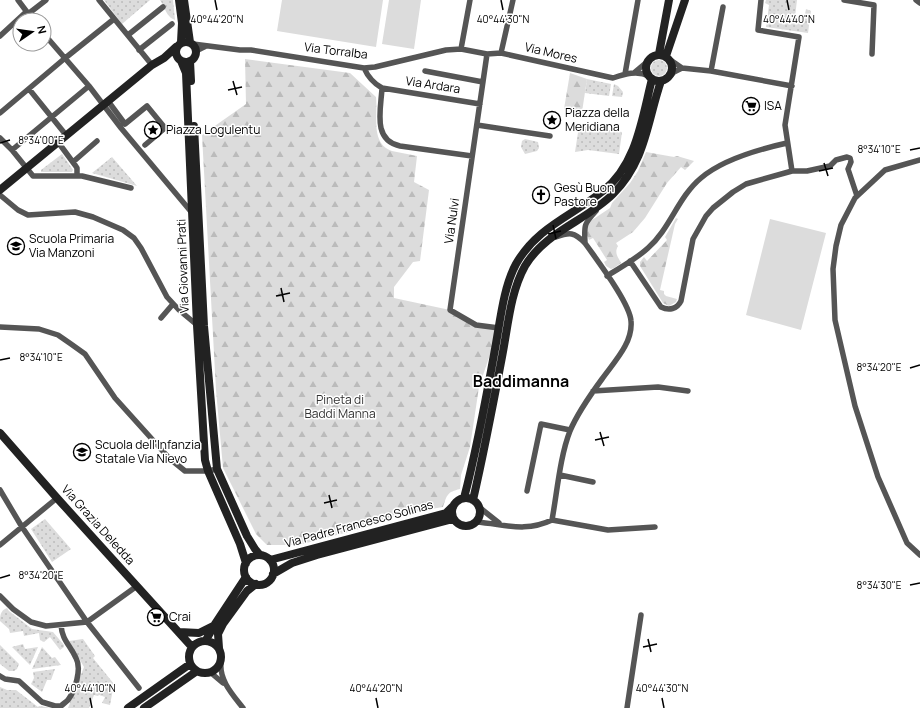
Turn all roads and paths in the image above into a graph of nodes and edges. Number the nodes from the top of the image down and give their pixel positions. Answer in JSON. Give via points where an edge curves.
{"nodes":[{"id":1,"x":18,"y":0,"type":"edge"},
{"id":2,"x":46,"y":0,"type":"edge"},
{"id":3,"x":99,"y":0,"type":"edge"},
{"id":4,"x":179,"y":0,"type":"edge"},
{"id":5,"x":184,"y":0,"type":"edge"},
{"id":6,"x":470,"y":0,"type":"edge"},
{"id":7,"x":513,"y":0,"type":"edge"},
{"id":8,"x":638,"y":0,"type":"edge"},
{"id":9,"x":669,"y":0,"type":"edge"},
{"id":10,"x":685,"y":0,"type":"edge"},
{"id":11,"x":761,"y":0,"type":"edge"},
{"id":12,"x":844,"y":0,"type":"edge"},
{"id":13,"x":916,"y":0,"type":"edge"},
{"id":14,"x":920,"y":3,"type":"edge"},
{"id":15,"x":163,"y":7,"type":"dead end"},
{"id":16,"x":723,"y":7,"type":"dead end"},
{"id":17,"x":26,"y":12,"type":"edge"},
{"id":18,"x":28,"y":12,"type":"edge"},
{"id":19,"x":114,"y":19,"type":"junction"},
{"id":20,"x":172,"y":24,"type":"dead end"},
{"id":21,"x":12,"y":26,"type":"edge"},
{"id":22,"x":128,"y":35,"type":"junction"},
{"id":23,"x":0,"y":36,"type":"edge"},
{"id":24,"x":52,"y":44,"type":"edge"},
{"id":25,"x":178,"y":44,"type":"junction"},
{"id":26,"x":193,"y":46,"type":"junction"},
{"id":27,"x":461,"y":49,"type":"junction"},
{"id":28,"x":139,"y":50,"type":"junction"},
{"id":29,"x":501,"y":53,"type":"junction"},
{"id":30,"x":488,"y":54,"type":"junction"},
{"id":31,"x":872,"y":54,"type":"dead end"},
{"id":32,"x":665,"y":57,"type":"junction"},
{"id":33,"x":164,"y":58,"type":"junction"},
{"id":34,"x":64,"y":59,"type":"junction"},
{"id":35,"x":183,"y":61,"type":"junction"},
{"id":36,"x":648,"y":62,"type":"junction"},
{"id":37,"x":152,"y":65,"type":"junction"},
{"id":38,"x":364,"y":68,"type":"junction"},
{"id":39,"x":682,"y":68,"type":"junction"},
{"id":40,"x":425,"y":71,"type":"dead end"},
{"id":41,"x":711,"y":71,"type":"junction"},
{"id":42,"x":636,"y":72,"type":"junction"},
{"id":43,"x":626,"y":74,"type":"junction"},
{"id":44,"x":669,"y":76,"type":"junction"},
{"id":45,"x":650,"y":78,"type":"junction"},
{"id":46,"x":661,"y":81,"type":"junction"},
{"id":47,"x":483,"y":82,"type":"junction"},
{"id":48,"x":89,"y":86,"type":"junction"},
{"id":49,"x":792,"y":86,"type":"junction"},
{"id":50,"x":382,"y":88,"type":"junction"},
{"id":51,"x":29,"y":89,"type":"junction"},
{"id":52,"x":106,"y":103,"type":"junction"},
{"id":53,"x":480,"y":104,"type":"junction"},
{"id":54,"x":0,"y":113,"type":"edge"},
{"id":55,"x":52,"y":117,"type":"junction"},
{"id":56,"x":477,"y":125,"type":"junction"},
{"id":57,"x":66,"y":136,"type":"junction"},
{"id":58,"x":550,"y":136,"type":"dead end"},
{"id":59,"x":0,"y":138,"type":"edge"},
{"id":60,"x":97,"y":141,"type":"dead end"},
{"id":61,"x":58,"y":142,"type":"junction"},
{"id":62,"x":787,"y":142,"type":"junction"},
{"id":63,"x":145,"y":146,"type":"dead end"},
{"id":64,"x":12,"y":150,"type":"junction"},
{"id":65,"x":472,"y":156,"type":"junction"},
{"id":66,"x":920,"y":160,"type":"edge"},
{"id":67,"x":73,"y":162,"type":"junction"},
{"id":68,"x":27,"y":168,"type":"junction"},
{"id":69,"x":792,"y":171,"type":"junction"},
{"id":70,"x":77,"y":176,"type":"junction"},
{"id":71,"x":131,"y":188,"type":"dead end"},
{"id":72,"x":0,"y":190,"type":"edge"},
{"id":73,"x":857,"y":196,"type":"junction"},
{"id":74,"x":603,"y":203,"type":"junction"},
{"id":75,"x":193,"y":214,"type":"junction"},
{"id":76,"x":546,"y":241,"type":"junction"},
{"id":77,"x":585,"y":243,"type":"junction"},
{"id":78,"x":630,"y":261,"type":"junction"},
{"id":79,"x":607,"y":276,"type":"junction"},
{"id":80,"x":173,"y":304,"type":"junction"},
{"id":81,"x":161,"y":318,"type":"dead end"},
{"id":82,"x":197,"y":325,"type":"junction"},
{"id":83,"x":0,"y":327,"type":"edge"},
{"id":84,"x":499,"y":328,"type":"junction"},
{"id":85,"x":593,"y":391,"type":"junction"},
{"id":86,"x":688,"y":391,"type":"dead end"},
{"id":87,"x":570,"y":430,"type":"junction"},
{"id":88,"x":0,"y":433,"type":"edge"},
{"id":89,"x":217,"y":469,"type":"junction"},
{"id":90,"x":208,"y":471,"type":"junction"},
{"id":91,"x":560,"y":475,"type":"junction"},
{"id":92,"x":593,"y":482,"type":"dead end"},
{"id":93,"x":0,"y":490,"type":"edge"},
{"id":94,"x":527,"y":491,"type":"dead end"},
{"id":95,"x":57,"y":498,"type":"junction"},
{"id":96,"x":464,"y":498,"type":"junction"},
{"id":97,"x":473,"y":500,"type":"junction"},
{"id":98,"x":452,"y":507,"type":"junction"},
{"id":99,"x":479,"y":507,"type":"junction"},
{"id":100,"x":453,"y":519,"type":"junction"},
{"id":101,"x":552,"y":520,"type":"junction"},
{"id":102,"x":476,"y":522,"type":"junction"},
{"id":103,"x":501,"y":524,"type":"junction"},
{"id":104,"x":655,"y":526,"type":"dead end"},
{"id":105,"x":22,"y":527,"type":"junction"},
{"id":106,"x":0,"y":545,"type":"edge"},
{"id":107,"x":260,"y":555,"type":"junction"},
{"id":108,"x":920,"y":555,"type":"edge"},
{"id":109,"x":270,"y":560,"type":"junction"},
{"id":110,"x":246,"y":563,"type":"junction"},
{"id":111,"x":273,"y":574,"type":"junction"},
{"id":112,"x":246,"y":577,"type":"junction"},
{"id":113,"x":256,"y":584,"type":"junction"},
{"id":114,"x":137,"y":586,"type":"junction"},
{"id":115,"x":0,"y":596,"type":"edge"},
{"id":116,"x":641,"y":615,"type":"dead end"},
{"id":117,"x":87,"y":622,"type":"junction"},
{"id":118,"x":215,"y":624,"type":"junction"},
{"id":119,"x":61,"y":625,"type":"junction"},
{"id":120,"x":179,"y":632,"type":"junction"},
{"id":121,"x":199,"y":643,"type":"junction"},
{"id":122,"x":219,"y":648,"type":"junction"},
{"id":123,"x":221,"y":662,"type":"junction"},
{"id":124,"x":190,"y":664,"type":"junction"},
{"id":125,"x":197,"y":671,"type":"junction"},
{"id":126,"x":210,"y":672,"type":"junction"},
{"id":127,"x":0,"y":676,"type":"edge"},
{"id":128,"x":227,"y":685,"type":"junction"},
{"id":129,"x":139,"y":688,"type":"dead end"},
{"id":130,"x":128,"y":708,"type":"edge"},
{"id":131,"x":144,"y":708,"type":"edge"},
{"id":132,"x":243,"y":708,"type":"edge"},
{"id":133,"x":627,"y":708,"type":"edge"}],
"edges":[{"from":1,"to":17,"type":"street"},
{"from":2,"to":18,"type":"street"},
{"from":3,"to":19,"type":"street"},
{"from":4,"to":25,"type":"street","via":[[182,23]]},
{"from":5,"to":26,"type":"street"},
{"from":6,"to":27,"type":"street"},
{"from":7,"to":29,"type":"street"},
{"from":8,"to":43,"type":"street"},
{"from":9,"to":32,"type":"street"},
{"from":10,"to":32,"type":"street"},
{"from":11,"to":49,"type":"street","via":[[758,30],[799,37]]},
{"from":12,"to":31,"type":"street","via":[[874,5]]},
{"from":13,"to":14,"type":"street"},
{"from":15,"to":22,"type":"street"},
{"from":16,"to":41,"type":"street"},
{"from":19,"to":22,"type":"street"},
{"from":19,"to":34,"type":"street"},
{"from":20,"to":28,"type":"street"},
{"from":21,"to":23,"type":"street"},
{"from":22,"to":28,"type":"street"},
{"from":24,"to":34,"type":"street"},
{"from":25,"to":26,"type":"street"},
{"from":25,"to":33,"type":"street"},
{"from":25,"to":35,"type":"street","via":[[175,54]]},
{"from":26,"to":35,"type":"street","via":[[195,56]]},
{"from":26,"to":38,"type":"street","name":"Via Torralba","via":[[251,50]]},
{"from":27,"to":30,"type":"street","name":"Via Mores"},
{"from":27,"to":38,"type":"street","name":"Via Torralba"},
{"from":28,"to":37,"type":"street"},
{"from":29,"to":30,"type":"street","name":"Via Mores"},
{"from":29,"to":43,"type":"street","name":"Via Mores","via":[[613,78]]},
{"from":30,"to":47,"type":"street","name":"Via Nulvi"},
{"from":32,"to":36,"type":"street","via":[[652,56]]},
{"from":32,"to":39,"type":"street"},
{"from":32,"to":44,"type":"street","via":[[671,62],[672,70]]},
{"from":33,"to":35,"type":"street","via":[[171,57]]},
{"from":33,"to":37,"type":"street"},
{"from":34,"to":48,"type":"street"},
{"from":34,"to":51,"type":"street"},
{"from":35,"to":75,"type":"street","name":"Via Giovanni Prati","via":[[186,73]]},
{"from":35,"to":89,"type":"street","name":"Via Giovanni Prati","via":[[200,218],[204,326]]},
{"from":36,"to":42,"type":"street","name":"Via Mores"},
{"from":36,"to":45,"type":"street","via":[[646,69]]},
{"from":37,"to":52,"type":"street"},
{"from":38,"to":50,"type":"street","via":[[368,77]]},
{"from":39,"to":41,"type":"street"},
{"from":39,"to":44,"type":"street"},
{"from":40,"to":47,"type":"street"},
{"from":41,"to":49,"type":"street"},
{"from":42,"to":43,"type":"street","name":"Via Mores"},
{"from":42,"to":45,"type":"street","name":"Via Mores"},
{"from":44,"to":46,"type":"street"},
{"from":45,"to":46,"type":"street"},
{"from":45,"to":84,"type":"street","via":[[637,138],[621,172],[604,191],[544,231],[530,244],[516,265],[506,290]]},
{"from":46,"to":74,"type":"street","via":[[637,162],[620,187]]},
{"from":47,"to":53,"type":"street","name":"Via Nulvi"},
{"from":48,"to":52,"type":"street"},
{"from":48,"to":55,"type":"street"},
{"from":49,"to":62,"type":"street","via":[[785,125]]},
{"from":50,"to":53,"type":"street","name":"Via Ardara"},
{"from":50,"to":65,"type":"street","via":[[380,124],[381,133],[387,140],[400,146]]},
{"from":51,"to":54,"type":"street"},
{"from":51,"to":55,"type":"street"},
{"from":52,"to":57,"type":"street"},
{"from":52,"to":63,"type":"street","via":[[125,124],[147,106],[165,128]]},
{"from":52,"to":75,"type":"street"},
{"from":53,"to":56,"type":"street","name":"Via Nulvi"},
{"from":55,"to":57,"type":"street"},
{"from":55,"to":64,"type":"street"},
{"from":56,"to":58,"type":"street"},
{"from":56,"to":65,"type":"street","name":"Via Nulvi"},
{"from":57,"to":61,"type":"street"},
{"from":59,"to":64,"type":"street"},
{"from":60,"to":67,"type":"street"},
{"from":61,"to":67,"type":"street"},
{"from":61,"to":68,"type":"street"},
{"from":62,"to":69,"type":"street"},
{"from":62,"to":78,"type":"street","via":[[758,150],[711,170],[685,196],[648,248]]},
{"from":64,"to":68,"type":"street"},
{"from":65,"to":84,"type":"street","name":"Via Nulvi","via":[[450,310],[476,325]]},
{"from":66,"to":73,"type":"street","via":[[885,170]]},
{"from":67,"to":70,"type":"street","via":[[77,168]]},
{"from":68,"to":70,"type":"street","via":[[33,176]]},
{"from":68,"to":72,"type":"street"},
{"from":69,"to":73,"type":"street","via":[[830,166],[836,160],[850,158],[848,169]]},
{"from":69,"to":78,"type":"street","via":[[746,184],[724,199],[706,216],[693,239],[682,301],[677,307],[661,307]]},
{"from":70,"to":71,"type":"street"},
{"from":72,"to":80,"type":"street","via":[[18,210],[28,215],[75,212],[123,230],[134,238],[141,248]]},
{"from":73,"to":108,"type":"street","via":[[841,225],[836,246],[833,269],[835,320],[855,406],[878,478],[907,543]]},
{"from":74,"to":76,"type":"street"},
{"from":74,"to":77,"type":"street","via":[[586,223]]},
{"from":75,"to":82,"type":"street","name":"Via Giovanni Prati"},
{"from":76,"to":77,"type":"street","via":[[570,233]]},
{"from":76,"to":97,"type":"street","via":[[524,268],[515,291]]},
{"from":77,"to":79,"type":"street"},
{"from":78,"to":79,"type":"street"},
{"from":79,"to":85,"type":"street","via":[[625,303],[631,319],[632,332]]},
{"from":80,"to":81,"type":"street"},
{"from":80,"to":82,"type":"street"},
{"from":82,"to":90,"type":"street","name":"Via Giovanni Prati","via":[[205,460]]},
{"from":83,"to":90,"type":"street","via":[[39,329],[58,335],[71,344],[85,354],[115,398],[169,458],[185,471]]},
{"from":84,"to":96,"type":"street"},
{"from":85,"to":86,"type":"street","via":[[658,387]]},
{"from":85,"to":87,"type":"street"},
{"from":87,"to":91,"type":"street"},
{"from":87,"to":94,"type":"street","via":[[542,424]]},
{"from":88,"to":95,"type":"street","name":"Via Grazia Deledda"},
{"from":89,"to":90,"type":"street"},
{"from":89,"to":107,"type":"street","name":"Via Giovanni Prati","via":[[247,536]]},
{"from":90,"to":110,"type":"street","name":"Via Giovanni Prati"},
{"from":91,"to":92,"type":"street"},
{"from":91,"to":101,"type":"street"},
{"from":93,"to":105,"type":"street"},
{"from":95,"to":105,"type":"street"},
{"from":95,"to":114,"type":"street","name":"Via Grazia Deledda"},
{"from":96,"to":97,"type":"street"},
{"from":96,"to":98,"type":"street","via":[[456,501]]},
{"from":97,"to":99,"type":"street"},
{"from":98,"to":100,"type":"street"},
{"from":98,"to":109,"type":"street","name":"Via Padre Francesco Solinas","via":[[446,513]]},
{"from":99,"to":102,"type":"street","via":[[480,515]]},
{"from":99,"to":103,"type":"street"},
{"from":100,"to":102,"type":"street","via":[[464,526]]},
{"from":100,"to":111,"type":"street","name":"Via Padre Francesco Solinas","via":[[317,555],[292,563]]},
{"from":101,"to":103,"type":"street","via":[[526,528]]},
{"from":101,"to":104,"type":"street","via":[[601,530]]},
{"from":102,"to":103,"type":"street"},
{"from":105,"to":106,"type":"street"},
{"from":105,"to":117,"type":"street"},
{"from":107,"to":109,"type":"street"},
{"from":107,"to":110,"type":"street","via":[[253,556]]},
{"from":109,"to":111,"type":"street","via":[[274,567]]},
{"from":110,"to":112,"type":"street"},
{"from":111,"to":113,"type":"street","via":[[265,583]]},
{"from":112,"to":113,"type":"street"},
{"from":112,"to":118,"type":"street"},
{"from":113,"to":122,"type":"street","via":[[247,591],[223,624],[218,634]]},
{"from":114,"to":117,"type":"street"},
{"from":114,"to":120,"type":"street","name":"Via Grazia Deledda"},
{"from":115,"to":119,"type":"street","via":[[31,622],[46,626]]},
{"from":116,"to":133,"type":"street"},
{"from":117,"to":119,"type":"street"},
{"from":117,"to":129,"type":"street"},
{"from":118,"to":120,"type":"street","via":[[199,633]]},
{"from":118,"to":121,"type":"street"},
{"from":119,"to":127,"type":"street","via":[[62,635],[79,668],[76,684],[69,699],[61,706],[42,702],[19,681]]},
{"from":120,"to":121,"type":"street","name":"Via Grazia Deledda"},
{"from":121,"to":122,"type":"street","via":[[214,642]]},
{"from":121,"to":124,"type":"street","via":[[189,655]]},
{"from":122,"to":123,"type":"street"},
{"from":123,"to":126,"type":"street"},
{"from":123,"to":128,"type":"street","via":[[221,677]]},
{"from":124,"to":125,"type":"street"},
{"from":124,"to":130,"type":"street"},
{"from":125,"to":126,"type":"street"},
{"from":125,"to":131,"type":"street"},
{"from":126,"to":128,"type":"street"},
{"from":128,"to":132,"type":"street"}]}
